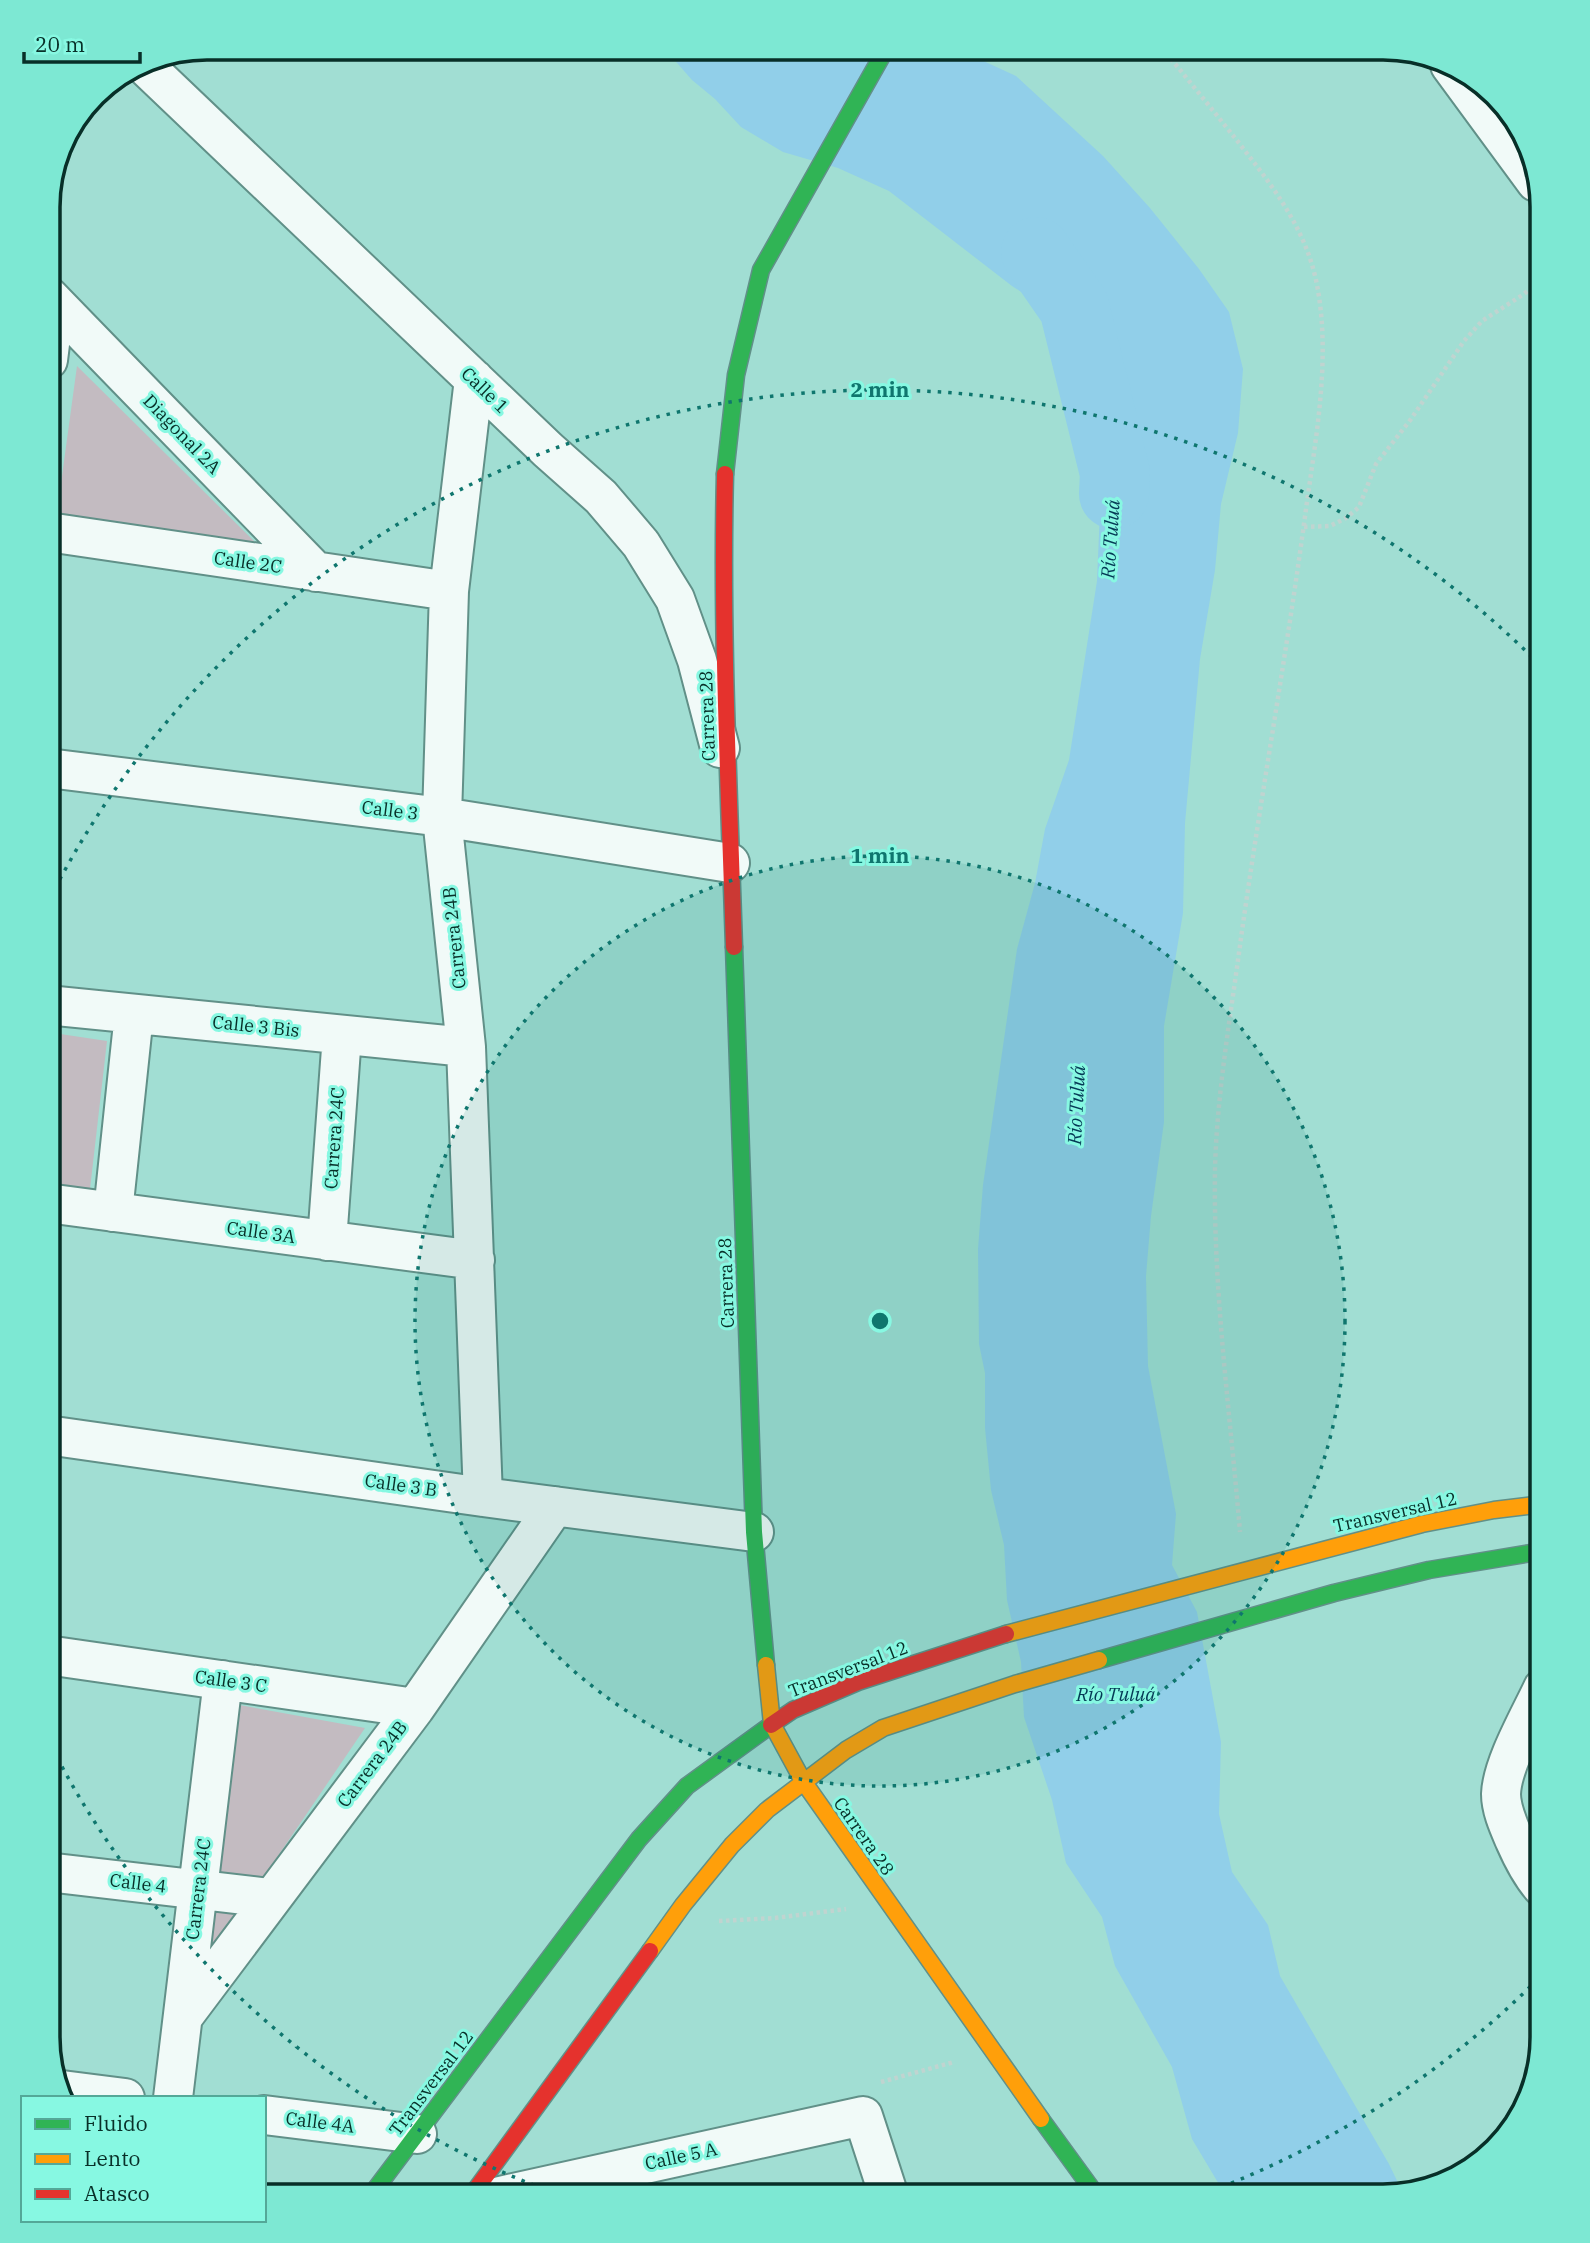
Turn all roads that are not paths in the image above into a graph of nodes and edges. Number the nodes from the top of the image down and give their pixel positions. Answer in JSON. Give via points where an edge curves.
{"nodes":[{"id":1,"x":880,"y":60,"type":"edge"},
{"id":2,"x":150,"y":71,"type":"edge"},
{"id":3,"x":1463,"y":83,"type":"edge"},
{"id":4,"x":1524,"y":166,"type":"edge"},
{"id":5,"x":60,"y":309,"type":"edge"},
{"id":6,"x":474,"y":379,"type":"junction"},
{"id":7,"x":60,"y":535,"type":"edge"},
{"id":8,"x":316,"y":572,"type":"junction"},
{"id":9,"x":449,"y":591,"type":"junction"},
{"id":10,"x":60,"y":770,"type":"edge"},
{"id":11,"x":728,"y":781,"type":"junction"},
{"id":12,"x":442,"y":817,"type":"junction"},
{"id":13,"x":730,"y":863,"type":"junction"},
{"id":14,"x":60,"y":1005,"type":"edge"},
{"id":15,"x":134,"y":1014,"type":"junction"},
{"id":16,"x":341,"y":1035,"type":"junction"},
{"id":17,"x":466,"y":1047,"type":"junction"},
{"id":18,"x":60,"y":1205,"type":"edge"},
{"id":19,"x":114,"y":1212,"type":"junction"},
{"id":20,"x":327,"y":1241,"type":"junction"},
{"id":21,"x":475,"y":1260,"type":"junction"},
{"id":22,"x":60,"y":1437,"type":"edge"},
{"id":23,"x":483,"y":1497,"type":"junction"},
{"id":24,"x":555,"y":1506,"type":"junction"},
{"id":25,"x":1530,"y":1506,"type":"edge"},
{"id":26,"x":754,"y":1532,"type":"junction"},
{"id":27,"x":1530,"y":1552,"type":"edge"},
{"id":28,"x":60,"y":1657,"type":"edge"},
{"id":29,"x":223,"y":1680,"type":"junction"},
{"id":30,"x":415,"y":1708,"type":"junction"},
{"id":31,"x":1530,"y":1716,"type":"edge"},
{"id":32,"x":772,"y":1724,"type":"junction"},
{"id":33,"x":803,"y":1781,"type":"junction"},
{"id":34,"x":1530,"y":1870,"type":"edge"},
{"id":35,"x":60,"y":1873,"type":"edge"},
{"id":36,"x":198,"y":1890,"type":"junction"},
{"id":37,"x":270,"y":1898,"type":"junction"},
{"id":38,"x":183,"y":2017,"type":"junction"},
{"id":39,"x":71,"y":2094,"type":"edge"},
{"id":40,"x":101,"y":2096,"type":"edge"},
{"id":41,"x":173,"y":2096,"type":"edge"},
{"id":42,"x":266,"y":2115,"type":"edge"},
{"id":43,"x":417,"y":2134,"type":"junction"},
{"id":44,"x":381,"y":2183,"type":"edge"},
{"id":45,"x":480,"y":2183,"type":"edge"},
{"id":46,"x":558,"y":2183,"type":"edge"},
{"id":47,"x":885,"y":2184,"type":"edge"},
{"id":48,"x":1088,"y":2184,"type":"edge"}],
"edges":[{"from":1,"to":11,"type":"main road","name":"Carrera 28","via":[[761,270],[736,375],[725,471],[723,554]]},
{"from":2,"to":6,"type":"street","name":"Calle 1"},
{"from":3,"to":4,"type":"street"},
{"from":5,"to":8,"type":"street","name":"Diagonal 2A"},
{"from":6,"to":9,"type":"street","name":"Carrera 24B"},
{"from":6,"to":11,"type":"street","name":"Calle 1","via":[[601,496],[648,555],[675,599],[697,660]]},
{"from":7,"to":8,"type":"street","name":"Calle 2C"},
{"from":8,"to":9,"type":"street","name":"Calle 2C"},
{"from":9,"to":12,"type":"street","name":"Carrera 24B"},
{"from":10,"to":12,"type":"street","name":"Calle 3"},
{"from":11,"to":13,"type":"main road","name":"Carrera 28"},
{"from":12,"to":13,"type":"street","name":"Calle 3"},
{"from":12,"to":17,"type":"street","name":"Carrera 24B"},
{"from":13,"to":26,"type":"main road","name":"Carrera 28"},
{"from":14,"to":15,"type":"street","name":"Calle 3 Bis"},
{"from":15,"to":16,"type":"street","name":"Calle 3 Bis"},
{"from":15,"to":19,"type":"street"},
{"from":16,"to":17,"type":"street","name":"Calle 3 Bis"},
{"from":16,"to":20,"type":"street","name":"Carrera 24C"},
{"from":17,"to":21,"type":"street","name":"Carrera 24B"},
{"from":18,"to":19,"type":"street","name":"Calle 3A"},
{"from":19,"to":20,"type":"street","name":"Calle 3A"},
{"from":20,"to":21,"type":"street","name":"Calle 3A"},
{"from":21,"to":23,"type":"street","name":"Carrera 24B"},
{"from":22,"to":23,"type":"street","name":"Calle 3 B"},
{"from":23,"to":24,"type":"street","name":"Calle 3 B"},
{"from":24,"to":26,"type":"street","name":"Calle 3 B"},
{"from":24,"to":30,"type":"street","name":"Carrera 24B"},
{"from":25,"to":32,"type":"main road","name":"Transversal 12","via":[[1422,1524],[997,1636],[858,1682]]},
{"from":26,"to":32,"type":"main road","name":"Carrera 28"},
{"from":27,"to":33,"type":"main road","via":[[1334,1593],[1015,1684],[883,1728]]},
{"from":28,"to":29,"type":"street","name":"Calle 3 C"},
{"from":29,"to":30,"type":"street","name":"Calle 3 C"},
{"from":29,"to":36,"type":"street","name":"Carrera 24C"},
{"from":30,"to":37,"type":"street","name":"Carrera 24B"},
{"from":31,"to":34,"type":"street","via":[[1505,1771],[1501,1795]]},
{"from":32,"to":33,"type":"main road","name":"Carrera 28"},
{"from":32,"to":43,"type":"main road","name":"Transversal 12","via":[[687,1786],[639,1839]]},
{"from":33,"to":45,"type":"main road","via":[[732,1845]]},
{"from":33,"to":48,"type":"main road","name":"Carrera 28"},
{"from":35,"to":36,"type":"street","name":"Calle 4"},
{"from":36,"to":37,"type":"street","name":"Calle 4"},
{"from":36,"to":38,"type":"street","name":"Carrera 24C"},
{"from":37,"to":38,"type":"street","name":"Carrera 24B"},
{"from":38,"to":41,"type":"street","name":"Carrera 24C"},
{"from":39,"to":40,"type":"street"},
{"from":42,"to":43,"type":"street","name":"Calle 4A"},
{"from":43,"to":44,"type":"main road","name":"Transversal 12"},
{"from":46,"to":47,"type":"street","name":"Calle 5 A","via":[[863,2116]]}]}
